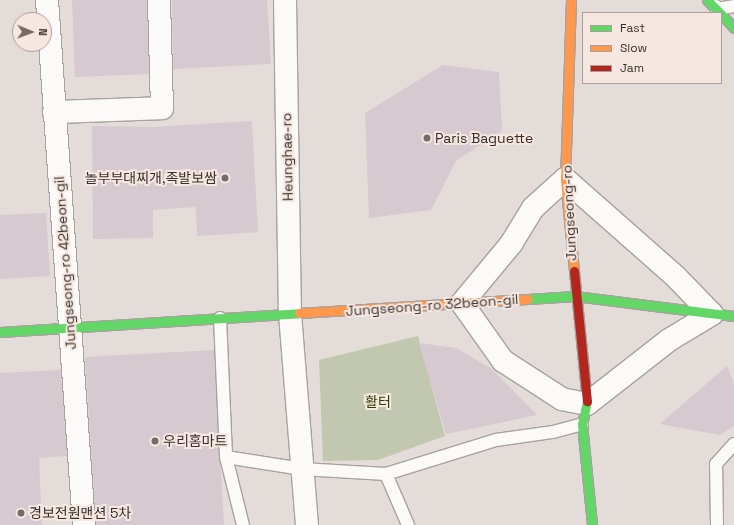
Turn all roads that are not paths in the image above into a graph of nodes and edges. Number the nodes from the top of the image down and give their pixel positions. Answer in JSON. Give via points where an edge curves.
{"nodes":[{"id":1,"x":47,"y":0,"type":"edge"},
{"id":2,"x":159,"y":0,"type":"edge"},
{"id":3,"x":285,"y":0,"type":"edge"},
{"id":4,"x":572,"y":0,"type":"edge"},
{"id":5,"x":707,"y":0,"type":"edge"},
{"id":6,"x":734,"y":6,"type":"edge"},
{"id":7,"x":718,"y":9,"type":"edge"},
{"id":8,"x":722,"y":14,"type":"edge"},
{"id":9,"x":734,"y":28,"type":"edge"},
{"id":10,"x":54,"y":112,"type":"junction"},
{"id":11,"x":566,"y":179,"type":"junction"},
{"id":12,"x":575,"y":296,"type":"junction"},
{"id":13,"x":462,"y":303,"type":"junction"},
{"id":14,"x":290,"y":314,"type":"junction"},
{"id":15,"x":712,"y":314,"type":"junction"},
{"id":16,"x":734,"y":316,"type":"edge"},
{"id":17,"x":220,"y":318,"type":"junction"},
{"id":18,"x":69,"y":328,"type":"junction"},
{"id":19,"x":0,"y":332,"type":"edge"},
{"id":20,"x":585,"y":414,"type":"junction"},
{"id":21,"x":734,"y":444,"type":"edge"},
{"id":22,"x":226,"y":457,"type":"junction"},
{"id":23,"x":302,"y":469,"type":"junction"},
{"id":24,"x":386,"y":474,"type":"junction"},
{"id":25,"x":84,"y":525,"type":"edge"},
{"id":26,"x":243,"y":525,"type":"edge"},
{"id":27,"x":307,"y":525,"type":"edge"},
{"id":28,"x":408,"y":525,"type":"edge"},
{"id":29,"x":592,"y":525,"type":"edge"},
{"id":30,"x":717,"y":525,"type":"edge"}],
"edges":[{"from":1,"to":10,"type":"street","name":"Jungseong-ro 42beon-gil"},
{"from":2,"to":10,"type":"street","via":[[162,108]]},
{"from":3,"to":14,"type":"street","name":"Heunghae-ro"},
{"from":4,"to":11,"type":"street","name":"Jungseong-ro"},
{"from":5,"to":7,"type":"street"},
{"from":6,"to":7,"type":"lane"},
{"from":8,"to":9,"type":"street"},
{"from":10,"to":18,"type":"street","name":"Jungseong-ro 42beon-gil"},
{"from":11,"to":12,"type":"street","name":"Jungseong-ro"},
{"from":11,"to":13,"type":"street","via":[[534,208],[511,244]]},
{"from":11,"to":15,"type":"street","via":[[675,276]]},
{"from":12,"to":13,"type":"street","name":"Jungseong-ro 32beon-gil"},
{"from":12,"to":15,"type":"street","name":"Jungseong-ro 32beon-gil"},
{"from":12,"to":20,"type":"street","name":"Jungseong-ro"},
{"from":13,"to":14,"type":"street","name":"Jungseong-ro 32beon-gil"},
{"from":13,"to":20,"type":"street","via":[[503,361]]},
{"from":14,"to":17,"type":"street","name":"Jungseong-ro 32beon-gil"},
{"from":14,"to":23,"type":"street"},
{"from":15,"to":16,"type":"street","name":"Jungseong-ro 32beon-gil"},
{"from":15,"to":20,"type":"street","via":[[669,340]]},
{"from":17,"to":18,"type":"street","name":"Jungseong-ro 32beon-gil"},
{"from":17,"to":22,"type":"lane"},
{"from":18,"to":19,"type":"street","name":"Jungseong-ro 32beon-gil"},
{"from":18,"to":25,"type":"street","name":"Jungseong-ro 42beon-gil"},
{"from":20,"to":24,"type":"lane","via":[[553,432],[496,440]]},
{"from":20,"to":29,"type":"street","name":"Jungseong-ro"},
{"from":21,"to":30,"type":"lane","via":[[716,464]]},
{"from":22,"to":23,"type":"lane"},
{"from":22,"to":26,"type":"lane"},
{"from":23,"to":24,"type":"lane"},
{"from":23,"to":27,"type":"street"},
{"from":24,"to":28,"type":"lane"}]}
